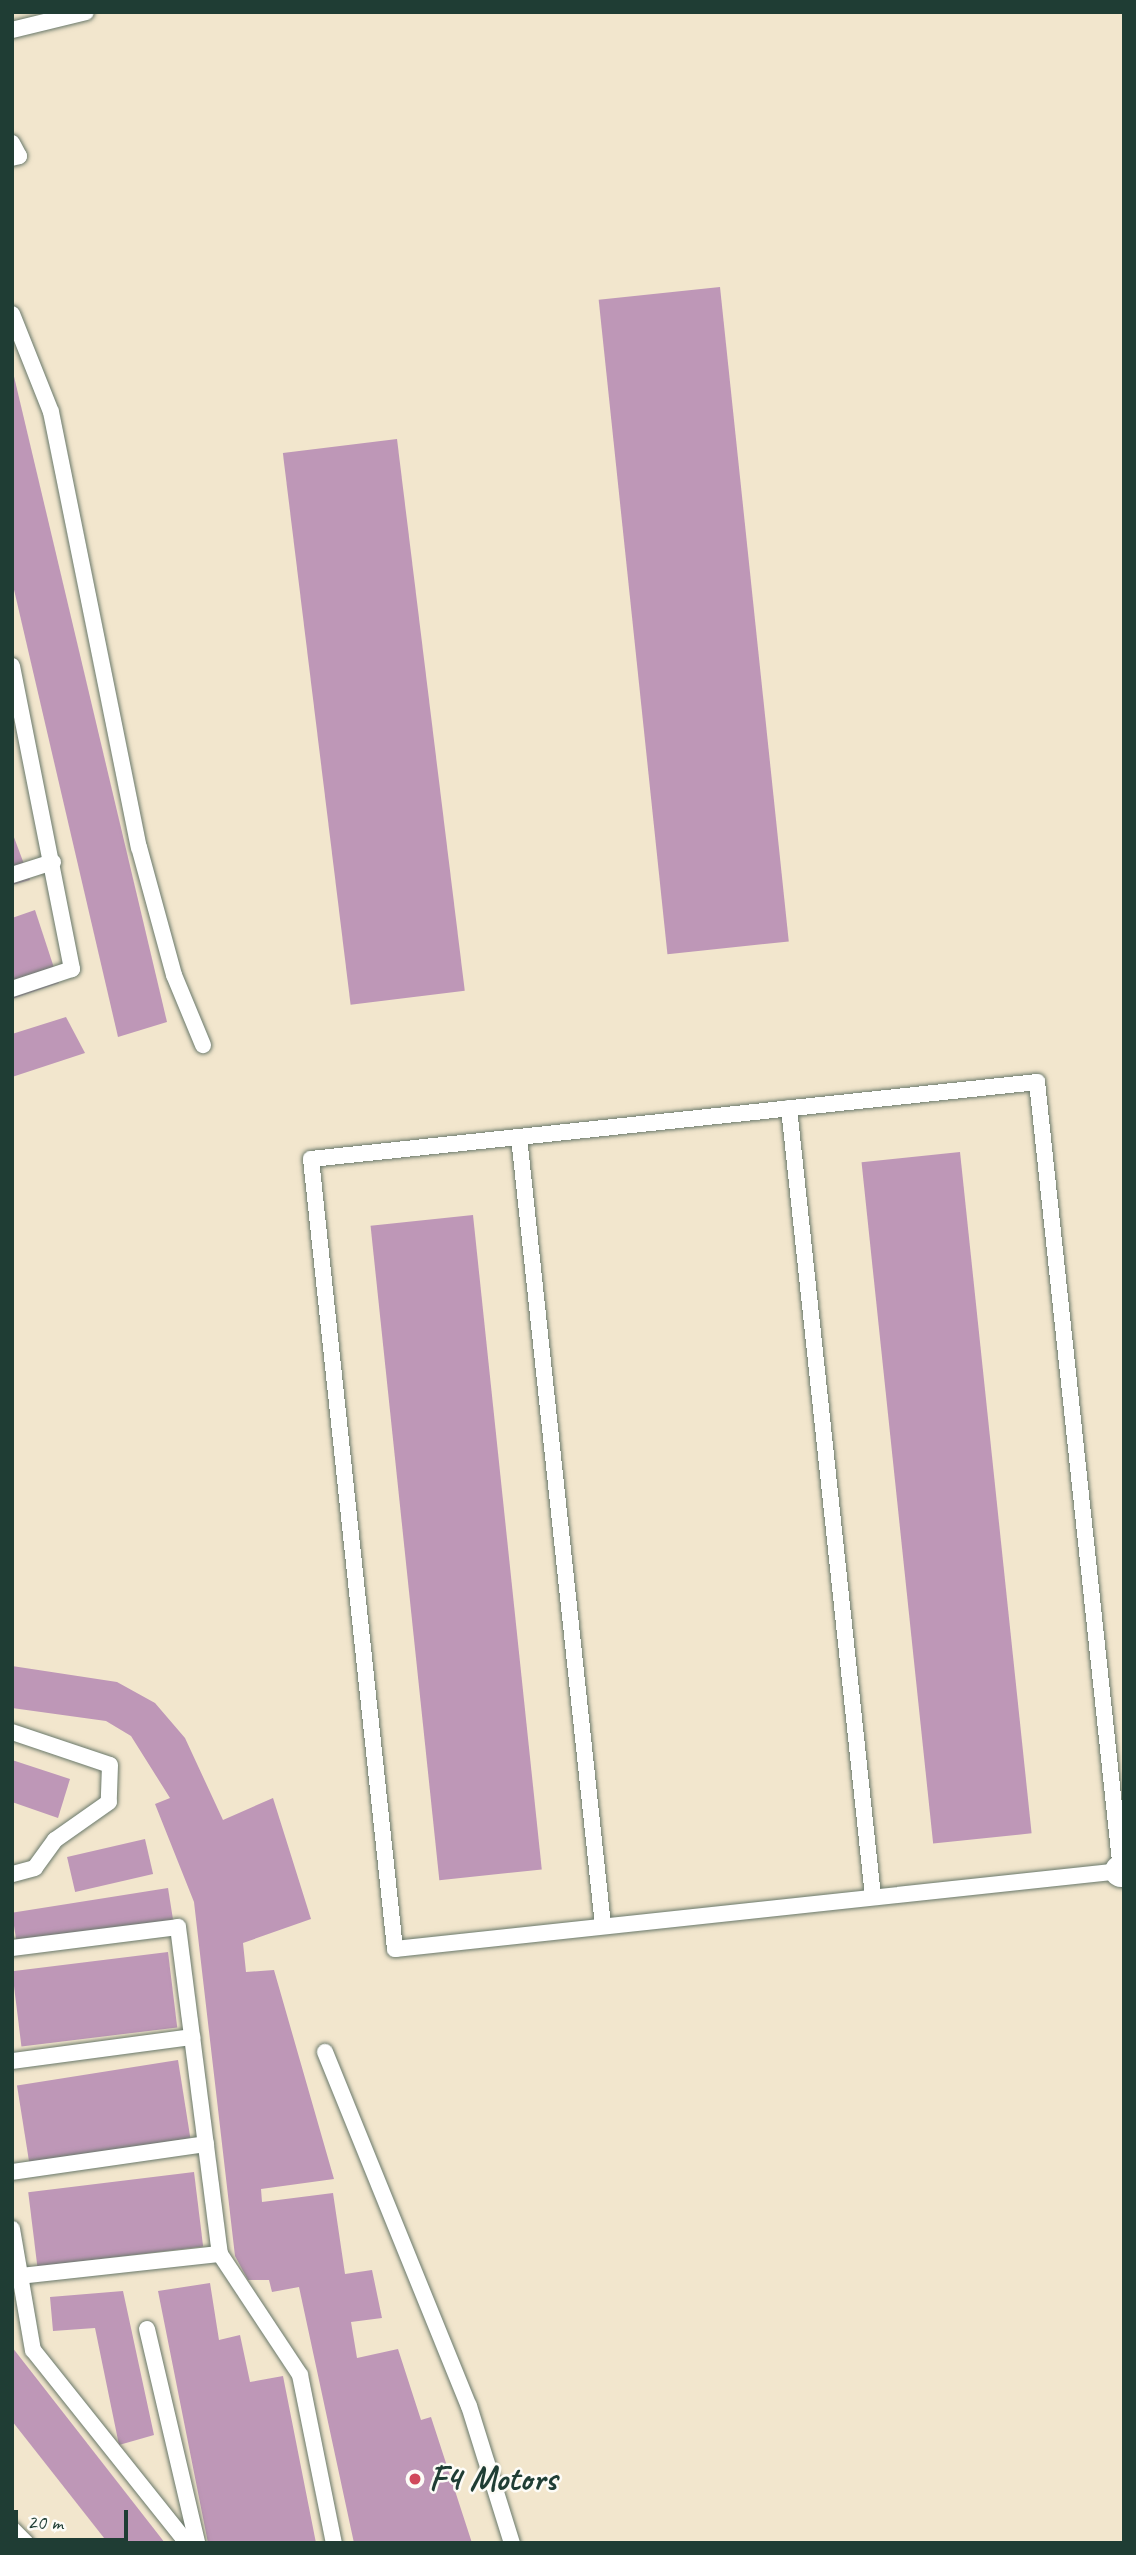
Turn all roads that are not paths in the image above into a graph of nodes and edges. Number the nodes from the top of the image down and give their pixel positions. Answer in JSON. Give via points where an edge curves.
{"nodes":[{"id":1,"x":86,"y":12,"type":"edge"},
{"id":2,"x":45,"y":17,"type":"edge"},
{"id":3,"x":12,"y":30,"type":"edge"},
{"id":4,"x":12,"y":143,"type":"edge"},
{"id":5,"x":12,"y":158,"type":"edge"},
{"id":6,"x":12,"y":314,"type":"edge"},
{"id":7,"x":12,"y":666,"type":"edge"},
{"id":8,"x":53,"y":862,"type":"junction"},
{"id":9,"x":12,"y":876,"type":"edge"},
{"id":10,"x":12,"y":989,"type":"edge"},
{"id":11,"x":203,"y":1045,"type":"dead end"},
{"id":12,"x":789,"y":1108,"type":"junction"},
{"id":13,"x":519,"y":1137,"type":"junction"},
{"id":14,"x":12,"y":1732,"type":"edge"},
{"id":15,"x":1122,"y":1871,"type":"edge"},
{"id":16,"x":12,"y":1874,"type":"edge"},
{"id":17,"x":873,"y":1898,"type":"junction"},
{"id":18,"x":603,"y":1926,"type":"junction"},
{"id":19,"x":12,"y":1948,"type":"edge"},
{"id":20,"x":192,"y":2037,"type":"junction"},
{"id":21,"x":325,"y":2052,"type":"dead end"},
{"id":22,"x":12,"y":2062,"type":"edge"},
{"id":23,"x":206,"y":2144,"type":"junction"},
{"id":24,"x":12,"y":2172,"type":"edge"},
{"id":25,"x":12,"y":2229,"type":"edge"},
{"id":26,"x":220,"y":2253,"type":"junction"},
{"id":27,"x":20,"y":2276,"type":"junction"},
{"id":28,"x":147,"y":2329,"type":"dead end"},
{"id":29,"x":12,"y":2529,"type":"edge"},
{"id":30,"x":26,"y":2543,"type":"edge"},
{"id":31,"x":187,"y":2543,"type":"edge"},
{"id":32,"x":197,"y":2543,"type":"edge"},
{"id":33,"x":334,"y":2543,"type":"edge"},
{"id":34,"x":512,"y":2543,"type":"edge"}],
"edges":[{"from":1,"to":2,"type":"lane"},
{"from":2,"to":3,"type":"lane"},
{"from":4,"to":5,"type":"lane","via":[[19,156]]},
{"from":6,"to":11,"type":"lane","via":[[51,412],[139,847],[174,975]]},
{"from":7,"to":8,"type":"lane"},
{"from":8,"to":9,"type":"lane"},
{"from":8,"to":10,"type":"lane","via":[[72,969]]},
{"from":12,"to":13,"type":"lane"},
{"from":12,"to":15,"type":"lane","via":[[1037,1082]]},
{"from":12,"to":17,"type":"lane"},
{"from":13,"to":18,"type":"lane"},
{"from":13,"to":18,"type":"lane","via":[[311,1159],[316,1214],[395,1949]]},
{"from":14,"to":16,"type":"lane","via":[[110,1765],[109,1802],[55,1840],[35,1868]]},
{"from":15,"to":17,"type":"lane"},
{"from":17,"to":18,"type":"lane"},
{"from":19,"to":20,"type":"lane","via":[[178,1927]]},
{"from":20,"to":22,"type":"lane"},
{"from":20,"to":23,"type":"lane"},
{"from":21,"to":34,"type":"lane","via":[[469,2406]]},
{"from":23,"to":24,"type":"lane"},
{"from":23,"to":26,"type":"lane"},
{"from":25,"to":27,"type":"lane"},
{"from":26,"to":27,"type":"lane"},
{"from":26,"to":33,"type":"lane","via":[[300,2375]]},
{"from":27,"to":31,"type":"lane","via":[[33,2350]]},
{"from":28,"to":32,"type":"lane"},
{"from":29,"to":30,"type":"lane"}]}
